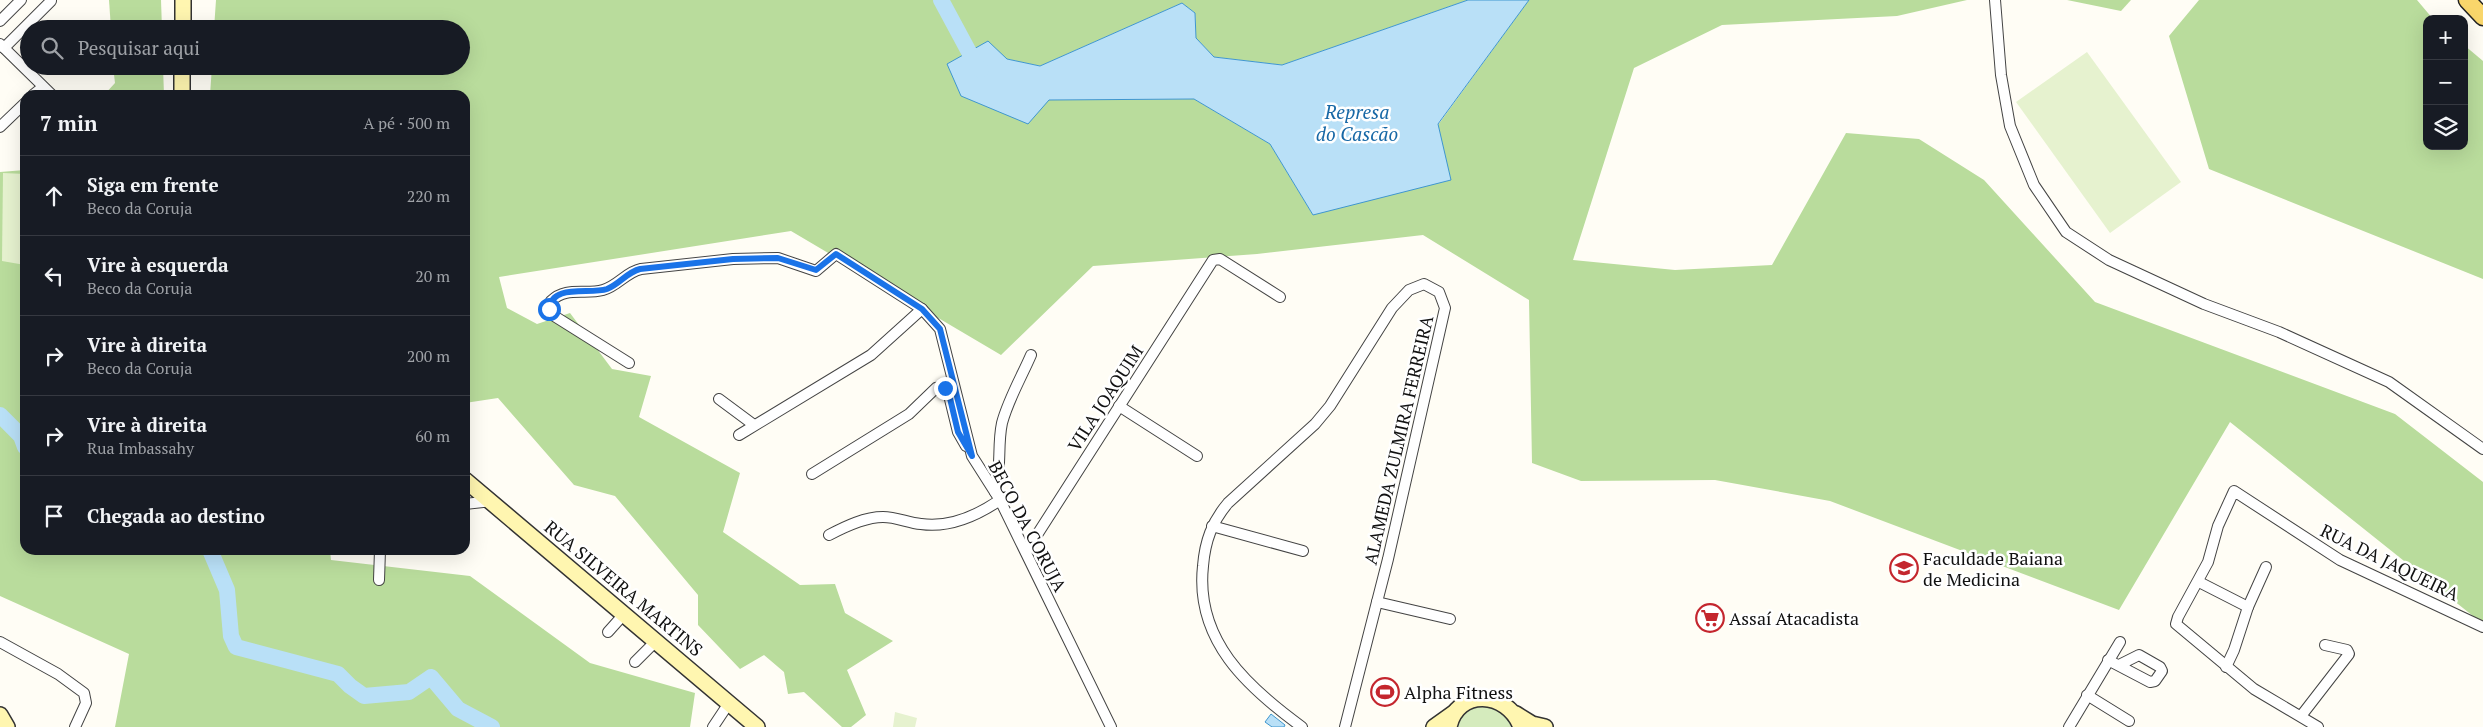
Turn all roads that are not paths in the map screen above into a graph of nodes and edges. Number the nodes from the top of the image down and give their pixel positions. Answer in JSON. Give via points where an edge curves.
{"nodes":[{"id":1,"x":21,"y":0,"type":"edge"},
{"id":2,"x":183,"y":0,"type":"edge"},
{"id":3,"x":1995,"y":0,"type":"edge"},
{"id":4,"x":2466,"y":0,"type":"edge"},
{"id":5,"x":51,"y":1,"type":"edge"},
{"id":6,"x":2483,"y":17,"type":"edge"},
{"id":7,"x":30,"y":20,"type":"edge"},
{"id":8,"x":183,"y":20,"type":"edge"},
{"id":9,"x":0,"y":21,"type":"edge"},
{"id":10,"x":20,"y":29,"type":"edge"},
{"id":11,"x":2,"y":46,"type":"edge"},
{"id":12,"x":20,"y":64,"type":"edge"},
{"id":13,"x":31,"y":75,"type":"edge"},
{"id":14,"x":182,"y":75,"type":"edge"},
{"id":15,"x":43,"y":87,"type":"junction"},
{"id":16,"x":39,"y":90,"type":"edge"},
{"id":17,"x":46,"y":90,"type":"edge"},
{"id":18,"x":182,"y":90,"type":"edge"},
{"id":19,"x":20,"y":108,"type":"edge"},
{"id":20,"x":0,"y":127,"type":"edge"},
{"id":21,"x":1280,"y":297,"type":"dead end"},
{"id":22,"x":922,"y":309,"type":"junction"},
{"id":23,"x":1031,"y":355,"type":"dead end"},
{"id":24,"x":629,"y":363,"type":"dead end"},
{"id":25,"x":719,"y":399,"type":"dead end"},
{"id":26,"x":1119,"y":406,"type":"junction"},
{"id":27,"x":754,"y":425,"type":"junction"},
{"id":28,"x":739,"y":435,"type":"dead end"},
{"id":29,"x":2483,"y":449,"type":"edge"},
{"id":30,"x":972,"y":456,"type":"junction"},
{"id":31,"x":1197,"y":456,"type":"dead end"},
{"id":32,"x":812,"y":474,"type":"dead end"},
{"id":33,"x":470,"y":484,"type":"edge"},
{"id":34,"x":998,"y":496,"type":"junction"},
{"id":35,"x":492,"y":502,"type":"junction"},
{"id":36,"x":470,"y":504,"type":"edge"},
{"id":37,"x":1212,"y":526,"type":"junction"},
{"id":38,"x":829,"y":535,"type":"dead end"},
{"id":39,"x":1303,"y":551,"type":"dead end"},
{"id":40,"x":1026,"y":552,"type":"junction"},
{"id":41,"x":380,"y":555,"type":"edge"},
{"id":42,"x":2266,"y":567,"type":"dead end"},
{"id":43,"x":379,"y":580,"type":"dead end"},
{"id":44,"x":2199,"y":582,"type":"junction"},
{"id":45,"x":1377,"y":602,"type":"junction"},
{"id":46,"x":2248,"y":607,"type":"junction"},
{"id":47,"x":625,"y":613,"type":"junction"},
{"id":48,"x":1450,"y":619,"type":"dead end"},
{"id":49,"x":2483,"y":627,"type":"edge"},
{"id":50,"x":608,"y":632,"type":"dead end"},
{"id":51,"x":657,"y":640,"type":"junction"},
{"id":52,"x":0,"y":642,"type":"edge"},
{"id":53,"x":2120,"y":642,"type":"dead end"},
{"id":54,"x":2324,"y":646,"type":"dead end"},
{"id":55,"x":2108,"y":660,"type":"junction"},
{"id":56,"x":635,"y":662,"type":"dead end"},
{"id":57,"x":2119,"y":665,"type":"dead end"},
{"id":58,"x":2226,"y":667,"type":"junction"},
{"id":59,"x":2087,"y":695,"type":"junction"},
{"id":60,"x":730,"y":703,"type":"junction"},
{"id":61,"x":1457,"y":711,"type":"junction"},
{"id":62,"x":0,"y":715,"type":"edge"},
{"id":63,"x":2301,"y":716,"type":"junction"},
{"id":64,"x":1519,"y":721,"type":"edge"},
{"id":65,"x":2129,"y":721,"type":"dead end"},
{"id":66,"x":7,"y":727,"type":"edge"},
{"id":67,"x":75,"y":727,"type":"edge"},
{"id":68,"x":713,"y":727,"type":"edge"},
{"id":69,"x":757,"y":727,"type":"edge"},
{"id":70,"x":1111,"y":727,"type":"edge"},
{"id":71,"x":1302,"y":727,"type":"edge"},
{"id":72,"x":1346,"y":727,"type":"edge"},
{"id":73,"x":1434,"y":727,"type":"edge"},
{"id":74,"x":1449,"y":727,"type":"edge"},
{"id":75,"x":1545,"y":727,"type":"edge"},
{"id":76,"x":2069,"y":727,"type":"edge"},
{"id":77,"x":2318,"y":727,"type":"edge"}],
"edges":[{"from":1,"to":9,"type":"street"},
{"from":2,"to":8,"type":"main road"},
{"from":3,"to":29,"type":"street","via":[[2001,74],[2010,126],[2034,185],[2066,232],[2108,260],[2204,304],[2315,347],[2389,382]]},
{"from":4,"to":6,"type":"main road"},
{"from":5,"to":7,"type":"street"},
{"from":10,"to":11,"type":"street"},
{"from":11,"to":12,"type":"street"},
{"from":13,"to":15,"type":"street"},
{"from":14,"to":18,"type":"main road"},
{"from":15,"to":16,"type":"street"},
{"from":15,"to":17,"type":"street"},
{"from":19,"to":20,"type":"street"},
{"from":21,"to":26,"type":"street","name":"VILA JOAQUIM","via":[[1220,259],[1215,259]]},
{"from":22,"to":24,"type":"street","name":"BECO DA CORUJA","via":[[836,254],[816,270],[778,258],[733,259],[640,269],[609,288],[568,292],[551,301],[549,309],[552,314]]},
{"from":22,"to":27,"type":"street","via":[[871,355]]},
{"from":22,"to":30,"type":"street","name":"BECO DA CORUJA","via":[[940,329]]},
{"from":23,"to":34,"type":"street","via":[[1002,422],[998,449]]},
{"from":25,"to":27,"type":"street"},
{"from":26,"to":31,"type":"street"},
{"from":26,"to":40,"type":"street","name":"VILA JOAQUIM"},
{"from":27,"to":28,"type":"street"},
{"from":30,"to":32,"type":"street","via":[[958,432],[948,391],[941,387],[932,390],[909,414]]},
{"from":30,"to":34,"type":"street","name":"BECO DA CORUJA"},
{"from":33,"to":35,"type":"main road","name":"RUA SILVEIRA MARTINS"},
{"from":34,"to":38,"type":"street","via":[[977,513],[949,523],[921,524],[882,516],[846,526]]},
{"from":34,"to":40,"type":"street","name":"BECO DA CORUJA"},
{"from":35,"to":36,"type":"street"},
{"from":35,"to":47,"type":"main road","name":"RUA SILVEIRA MARTINS"},
{"from":37,"to":39,"type":"street"},
{"from":37,"to":45,"type":"street","name":"ALAMEDA ZULMIRA FERREIRA","via":[[1228,503],[1315,424],[1330,406],[1366,345],[1402,296],[1419,285],[1431,286],[1440,292],[1445,308]]},
{"from":37,"to":71,"type":"street","name":"ALAMEDA ZULMIRA FERREIRA","via":[[1207,538],[1202,576],[1204,612],[1209,626],[1245,678],[1264,698]]},
{"from":40,"to":70,"type":"street","name":"BECO DA CORUJA"},
{"from":41,"to":43,"type":"street"},
{"from":42,"to":46,"type":"street"},
{"from":44,"to":46,"type":"street"},
{"from":44,"to":49,"type":"street","name":"RUA DA JAQUEIRA","via":[[2234,491],[2340,560]]},
{"from":44,"to":58,"type":"street","via":[[2176,624]]},
{"from":45,"to":48,"type":"street"},
{"from":45,"to":72,"type":"street","name":"ALAMEDA ZULMIRA FERREIRA"},
{"from":46,"to":58,"type":"street"},
{"from":47,"to":50,"type":"street"},
{"from":47,"to":51,"type":"main road","name":"RUA SILVEIRA MARTINS"},
{"from":51,"to":56,"type":"street"},
{"from":51,"to":60,"type":"main road","name":"RUA SILVEIRA MARTINS"},
{"from":52,"to":67,"type":"street","via":[[58,674],[84,693],[86,703]]},
{"from":53,"to":55,"type":"street"},
{"from":54,"to":63,"type":"street","via":[[2347,650],[2350,654]]},
{"from":55,"to":57,"type":"street"},
{"from":55,"to":59,"type":"street"},
{"from":58,"to":63,"type":"street","via":[[2254,689]]},
{"from":59,"to":65,"type":"street"},
{"from":59,"to":76,"type":"street"},
{"from":60,"to":68,"type":"street"},
{"from":60,"to":69,"type":"main road","name":"RUA SILVEIRA MARTINS"},
{"from":61,"to":64,"type":"main road","via":[[1470,701],[1487,698],[1504,703]]},
{"from":61,"to":73,"type":"main road"},
{"from":61,"to":74,"type":"main road"},
{"from":62,"to":66,"type":"main road"},
{"from":63,"to":77,"type":"street"},
{"from":64,"to":75,"type":"main road"}]}
